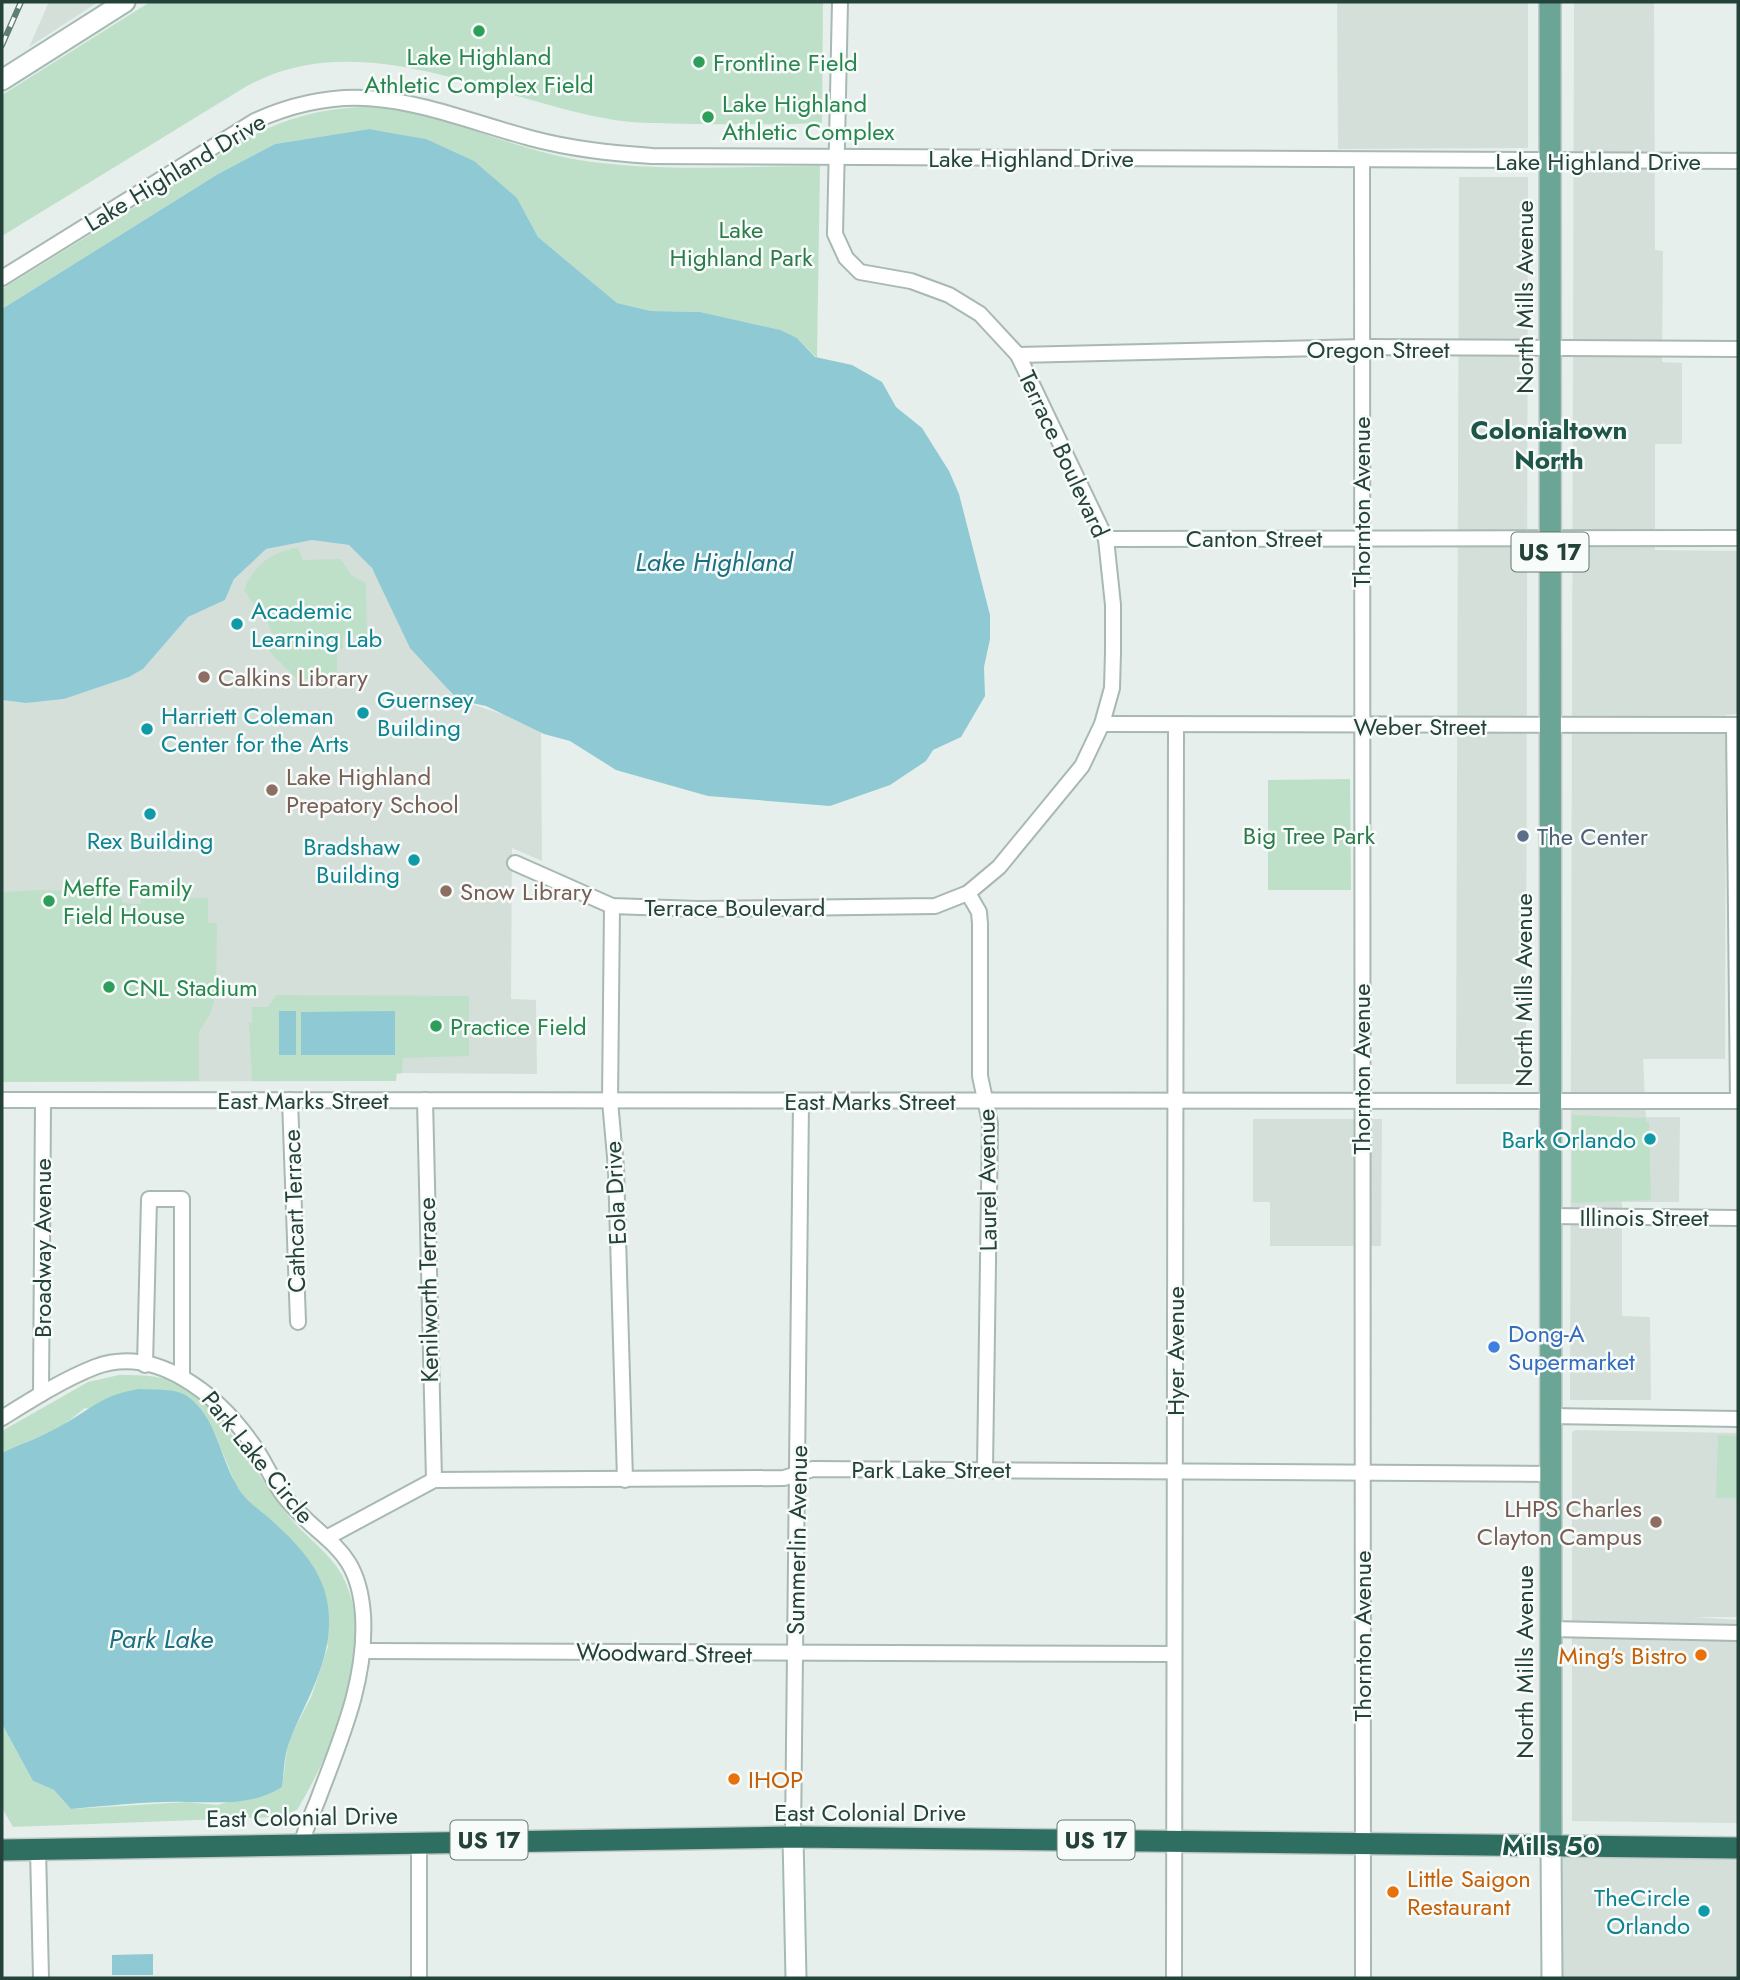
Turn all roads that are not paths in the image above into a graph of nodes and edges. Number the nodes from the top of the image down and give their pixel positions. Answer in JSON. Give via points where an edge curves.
{"nodes":[{"id":1,"x":125,"y":2,"type":"edge"},
{"id":2,"x":840,"y":2,"type":"edge"},
{"id":3,"x":1550,"y":2,"type":"edge"},
{"id":4,"x":2,"y":80,"type":"edge"},
{"id":5,"x":838,"y":156,"type":"junction"},
{"id":6,"x":1362,"y":160,"type":"junction"},
{"id":7,"x":1550,"y":161,"type":"junction"},
{"id":8,"x":1738,"y":161,"type":"edge"},
{"id":9,"x":2,"y":278,"type":"edge"},
{"id":10,"x":1363,"y":348,"type":"junction"},
{"id":11,"x":1551,"y":349,"type":"junction"},
{"id":12,"x":1738,"y":349,"type":"edge"},
{"id":13,"x":1018,"y":355,"type":"junction"},
{"id":14,"x":1360,"y":537,"type":"junction"},
{"id":15,"x":1550,"y":538,"type":"junction"},
{"id":16,"x":1738,"y":538,"type":"edge"},
{"id":17,"x":1106,"y":539,"type":"junction"},
{"id":18,"x":1102,"y":724,"type":"junction"},
{"id":19,"x":1176,"y":724,"type":"junction"},
{"id":20,"x":1551,"y":724,"type":"junction"},
{"id":21,"x":1736,"y":725,"type":"edge"},
{"id":22,"x":1362,"y":726,"type":"junction"},
{"id":23,"x":515,"y":863,"type":"dead end"},
{"id":24,"x":968,"y":893,"type":"junction"},
{"id":25,"x":612,"y":906,"type":"junction"},
{"id":26,"x":2,"y":1100,"type":"edge"},
{"id":27,"x":290,"y":1100,"type":"junction"},
{"id":28,"x":425,"y":1100,"type":"junction"},
{"id":29,"x":43,"y":1101,"type":"junction"},
{"id":30,"x":610,"y":1101,"type":"junction"},
{"id":31,"x":986,"y":1101,"type":"junction"},
{"id":32,"x":1738,"y":1101,"type":"edge"},
{"id":33,"x":801,"y":1102,"type":"junction"},
{"id":34,"x":1175,"y":1102,"type":"junction"},
{"id":35,"x":1361,"y":1102,"type":"junction"},
{"id":36,"x":1549,"y":1102,"type":"junction"},
{"id":37,"x":1550,"y":1216,"type":"junction"},
{"id":38,"x":1738,"y":1218,"type":"edge"},
{"id":39,"x":298,"y":1322,"type":"dead end"},
{"id":40,"x":145,"y":1365,"type":"junction"},
{"id":41,"x":181,"y":1377,"type":"junction"},
{"id":42,"x":41,"y":1394,"type":"junction"},
{"id":43,"x":1550,"y":1416,"type":"junction"},
{"id":44,"x":2,"y":1418,"type":"edge"},
{"id":45,"x":1738,"y":1419,"type":"edge"},
{"id":46,"x":985,"y":1469,"type":"junction"},
{"id":47,"x":1176,"y":1471,"type":"junction"},
{"id":48,"x":1362,"y":1471,"type":"junction"},
{"id":49,"x":799,"y":1474,"type":"junction"},
{"id":50,"x":1550,"y":1474,"type":"junction"},
{"id":51,"x":434,"y":1480,"type":"junction"},
{"id":52,"x":625,"y":1480,"type":"junction"},
{"id":53,"x":328,"y":1537,"type":"junction"},
{"id":54,"x":1550,"y":1629,"type":"junction"},
{"id":55,"x":1738,"y":1633,"type":"edge"},
{"id":56,"x":363,"y":1651,"type":"junction"},
{"id":57,"x":1174,"y":1654,"type":"junction"},
{"id":58,"x":796,"y":1655,"type":"junction"},
{"id":59,"x":793,"y":1837,"type":"junction"},
{"id":60,"x":419,"y":1841,"type":"junction"},
{"id":61,"x":1172,"y":1841,"type":"junction"},
{"id":62,"x":302,"y":1843,"type":"junction"},
{"id":63,"x":1362,"y":1844,"type":"junction"},
{"id":64,"x":1551,"y":1847,"type":"junction"},
{"id":65,"x":38,"y":1849,"type":"junction"},
{"id":66,"x":1738,"y":1849,"type":"edge"},
{"id":67,"x":2,"y":1850,"type":"edge"},
{"id":68,"x":41,"y":1978,"type":"edge"},
{"id":69,"x":419,"y":1978,"type":"edge"},
{"id":70,"x":796,"y":1978,"type":"edge"},
{"id":71,"x":1174,"y":1978,"type":"edge"},
{"id":72,"x":1363,"y":1978,"type":"edge"},
{"id":73,"x":1552,"y":1978,"type":"edge"}],
"edges":[{"from":1,"to":4,"type":"street"},
{"from":2,"to":5,"type":"street","name":"Terrace Boulevard"},
{"from":3,"to":7,"type":"main road","name":"North Mills Avenue","number":"US 17"},
{"from":5,"to":6,"type":"street","name":"Lake Highland Drive"},
{"from":5,"to":9,"type":"street","name":"Lake Highland Drive","via":[[603,153],[528,138],[416,103],[365,97],[319,101],[255,121]]},
{"from":5,"to":13,"type":"street","name":"Terrace Boulevard","via":[[835,234],[846,258],[860,272],[911,281],[949,295],[980,314]]},
{"from":6,"to":7,"type":"street","name":"Lake Highland Drive"},
{"from":6,"to":10,"type":"street","name":"Thornton Avenue"},
{"from":7,"to":8,"type":"street","name":"Lake Highland Drive"},
{"from":7,"to":11,"type":"main road","name":"North Mills Avenue","number":"US 17"},
{"from":10,"to":11,"type":"street","name":"Oregon Street"},
{"from":10,"to":13,"type":"street","name":"Oregon Street"},
{"from":10,"to":14,"type":"street","name":"Thornton Avenue"},
{"from":11,"to":12,"type":"street","name":"Oregon Street"},
{"from":11,"to":15,"type":"main road","name":"North Mills Avenue","number":"US 17"},
{"from":13,"to":17,"type":"street","name":"Terrace Boulevard"},
{"from":14,"to":15,"type":"street","name":"Canton Street"},
{"from":14,"to":17,"type":"street","name":"Canton Street"},
{"from":14,"to":22,"type":"street","name":"Thornton Avenue"},
{"from":15,"to":16,"type":"street","name":"Canton Street"},
{"from":15,"to":20,"type":"main road","name":"North Mills Avenue","number":"US 17"},
{"from":17,"to":18,"type":"street","name":"Terrace Boulevard","via":[[1113,652],[1112,688]]},
{"from":18,"to":19,"type":"street","name":"Weber Street"},
{"from":18,"to":24,"type":"street","name":"Terrace Boulevard","via":[[1082,766],[1060,796],[999,867]]},
{"from":19,"to":22,"type":"street","name":"Weber Street"},
{"from":19,"to":34,"type":"street","name":"Hyer Avenue"},
{"from":20,"to":21,"type":"street","name":"Weber Street"},
{"from":20,"to":22,"type":"street","name":"Weber Street"},
{"from":20,"to":36,"type":"main road","name":"North Mills Avenue","number":"US 17"},
{"from":21,"to":32,"type":"street"},
{"from":22,"to":35,"type":"street","name":"Thornton Avenue"},
{"from":23,"to":25,"type":"street","name":"Terrace Boulevard"},
{"from":24,"to":25,"type":"street","name":"Terrace Boulevard","via":[[935,906]]},
{"from":24,"to":31,"type":"street","name":"Laurel Avenue","via":[[979,912],[980,1076]]},
{"from":25,"to":30,"type":"street","name":"Eola Drive"},
{"from":26,"to":29,"type":"street","name":"East Marks Street"},
{"from":27,"to":28,"type":"street","name":"East Marks Street"},
{"from":27,"to":29,"type":"street","name":"East Marks Street"},
{"from":27,"to":39,"type":"street","name":"Cathcart Terrace"},
{"from":28,"to":30,"type":"street","name":"East Marks Street"},
{"from":28,"to":51,"type":"street","name":"Kenilworth Terrace"},
{"from":29,"to":42,"type":"street","name":"Broadway Avenue"},
{"from":30,"to":33,"type":"street","name":"East Marks Street"},
{"from":30,"to":52,"type":"street","name":"Eola Drive"},
{"from":31,"to":33,"type":"street","name":"East Marks Street"},
{"from":31,"to":34,"type":"street","name":"East Marks Street"},
{"from":31,"to":46,"type":"street","name":"Laurel Avenue","via":[[990,1123]]},
{"from":32,"to":36,"type":"street","name":"East Marks Street"},
{"from":33,"to":49,"type":"street","name":"Summerlin Avenue"},
{"from":34,"to":35,"type":"street","name":"East Marks Street"},
{"from":34,"to":47,"type":"street","name":"Hyer Avenue"},
{"from":35,"to":36,"type":"street","name":"East Marks Street"},
{"from":35,"to":48,"type":"street","name":"Thornton Avenue"},
{"from":36,"to":37,"type":"main road","name":"North Mills Avenue","number":"US 17"},
{"from":37,"to":38,"type":"street","name":"Illinois Street"},
{"from":37,"to":43,"type":"main road","name":"North Mills Avenue","number":"US 17"},
{"from":40,"to":41,"type":"street","name":"Park Lake Circle"},
{"from":40,"to":41,"type":"street","via":[[149,1199],[181,1199]]},
{"from":40,"to":42,"type":"street","name":"Park Lake Circle","via":[[97,1367]]},
{"from":41,"to":53,"type":"street","name":"Park Lake Circle","via":[[199,1386],[229,1415],[283,1494],[306,1521]]},
{"from":42,"to":44,"type":"street","name":"Park Lake Circle"},
{"from":43,"to":45,"type":"street"},
{"from":43,"to":50,"type":"main road","name":"North Mills Avenue","number":"US 17"},
{"from":46,"to":47,"type":"street","name":"Park Lake Street"},
{"from":46,"to":49,"type":"street","name":"Park Lake Street","via":[[813,1469]]},
{"from":47,"to":48,"type":"street","name":"Park Lake Street"},
{"from":47,"to":57,"type":"street","name":"Hyer Avenue"},
{"from":48,"to":50,"type":"street","name":"Park Lake Street"},
{"from":48,"to":63,"type":"street","name":"Thornton Avenue"},
{"from":49,"to":52,"type":"street","name":"Park Lake Street"},
{"from":49,"to":58,"type":"street","name":"Summerlin Avenue"},
{"from":50,"to":54,"type":"main road","name":"North Mills Avenue","number":"US 17"},
{"from":51,"to":52,"type":"street","name":"Park Lake Street"},
{"from":51,"to":53,"type":"street","name":"Park Lake Street"},
{"from":53,"to":56,"type":"street","name":"Park Lake Circle","via":[[349,1560],[359,1582]]},
{"from":54,"to":55,"type":"street"},
{"from":54,"to":64,"type":"main road","name":"North Mills Avenue","number":"US 17"},
{"from":56,"to":58,"type":"street","name":"Woodward Street"},
{"from":56,"to":62,"type":"street","name":"Park Lake Circle","via":[[350,1716]]},
{"from":57,"to":58,"type":"street","name":"Woodward Street"},
{"from":57,"to":61,"type":"street","name":"Hyer Avenue"},
{"from":58,"to":59,"type":"street","name":"Summerlin Avenue"},
{"from":59,"to":60,"type":"highway","name":"East Colonial Drive","number":"US 17"},
{"from":59,"to":61,"type":"highway","name":"East Colonial Drive","number":"US 17"},
{"from":59,"to":70,"type":"street","name":"Summerlin Avenue"},
{"from":60,"to":62,"type":"highway","name":"East Colonial Drive","number":"US 17"},
{"from":60,"to":69,"type":"street"},
{"from":61,"to":63,"type":"highway","name":"East Colonial Drive","number":"US 17"},
{"from":61,"to":71,"type":"street","name":"Hyer Avenue"},
{"from":62,"to":65,"type":"highway","name":"East Colonial Drive","number":"US 17"},
{"from":63,"to":64,"type":"highway","name":"East Colonial Drive","number":"US 17"},
{"from":63,"to":72,"type":"street","name":"Thornton Avenue"},
{"from":64,"to":66,"type":"highway","name":"East Colonial Drive"},
{"from":64,"to":73,"type":"street","name":"North Mills Avenue"},
{"from":65,"to":67,"type":"highway","name":"East Colonial Drive","number":"US 17"},
{"from":65,"to":68,"type":"street"}]}
